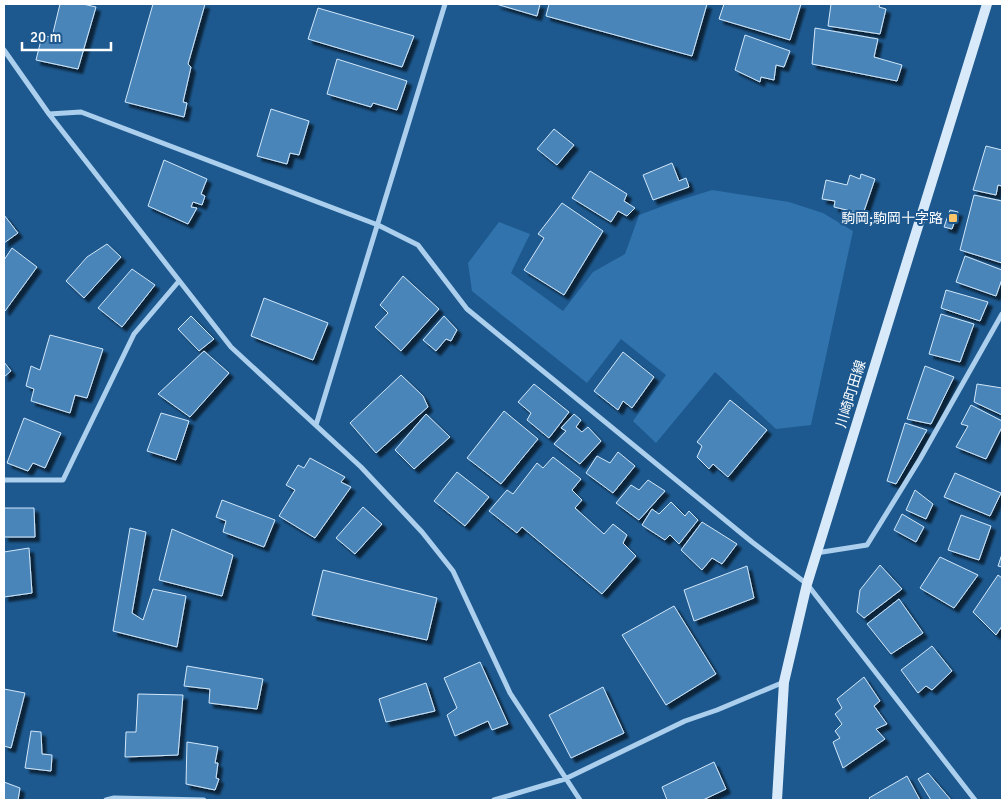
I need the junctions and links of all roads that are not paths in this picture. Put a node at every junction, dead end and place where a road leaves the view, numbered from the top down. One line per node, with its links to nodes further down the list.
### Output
1 (445, 4): 5 (street)
2 (988, 4): 10 (main road, 川崎町田線)
3 (4, 50): 4 (street)
4 (50, 114): 5 (street); 6 (street)
5 (378, 224): 8 (street); 11 (street)
6 (179, 281): 8 (street); 9 (street)
7 (1002, 314): 10 (street)
8 (316, 425): 13 (street)
9 (4, 480)
10 (815, 553): 11 (main road, 川崎町田線)
11 (806, 584): 12 (main road, 川崎町田線); 19 (street)
12 (784, 682): 13 (street); 18 (main road, 川崎町田線)
13 (565, 779): 16 (street); 17 (street)
14 (106, 800): 15 (street)
15 (204, 800)
16 (494, 800)
17 (580, 800)
18 (776, 800)
19 (975, 800)

